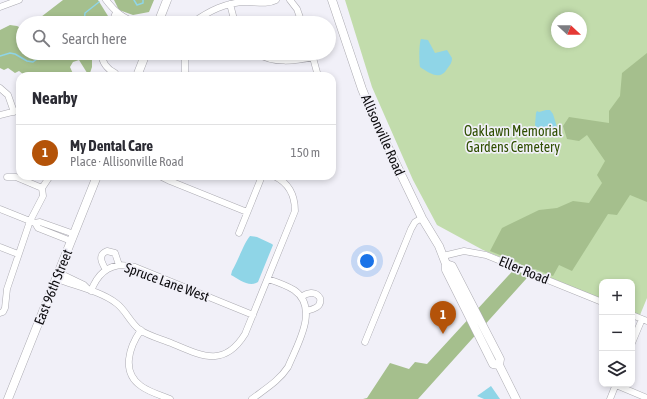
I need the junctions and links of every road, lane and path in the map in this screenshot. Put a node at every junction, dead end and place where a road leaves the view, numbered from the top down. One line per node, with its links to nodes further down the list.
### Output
1 (19, 0): 7 (street)
2 (106, 0): 10 (street)
3 (167, 0): 13 (main road)
4 (276, 0): 8 (street)
5 (290, 0): 16 (street)
6 (332, 0): 42 (main road, Allisonville Road)
7 (8, 2): 9 (street)
8 (230, 4): 14 (street); 15 (street)
9 (0, 6)
10 (116, 12): 11 (street); 12 (street)
11 (115, 16)
12 (121, 16)
13 (161, 16)
14 (203, 16)
15 (233, 16)
16 (300, 16)
17 (103, 60): 23 (street)
18 (143, 60): 24 (main road)
19 (186, 60): 25 (street)
20 (272, 60): 21 (street)
21 (296, 60)
22 (313, 60): 26 (street)
23 (114, 72)
24 (139, 72)
25 (185, 72)
26 (317, 72)
27 (0, 88): 28 (street)
28 (16, 109)
29 (16, 111): 30 (street)
30 (0, 115)
31 (7, 177): 32 (street)
32 (16, 177)
33 (23, 180): 39 (street)
34 (47, 180): 39 (street)
35 (95, 180): 45 (main road, East 96th Street)
36 (167, 180): 41 (street)
37 (260, 180): 41 (street)
38 (281, 180): 52 (street)
39 (42, 188): 43 (street)
40 (0, 209): 43 (street)
41 (247, 212): 44 (street)
42 (422, 218): 48 (main road, Allisonville Road); 62 (street)
43 (33, 222): 45 (street); 47 (street)
44 (239, 233)
45 (72, 238): 51 (main road, East 96th Street)
46 (0, 247): 47 (street)
47 (18, 254): 57 (street)
48 (445, 260): 55 (street, Eller Road); 69 (main road, Allisonville Road)
49 (119, 265): 50 (street, Spruce Lane West); 50 (street); 58 (street, Spruce Lane West)
50 (106, 270): 53 (street, Spruce Lane West)
51 (58, 276): 53 (street); 66 (main road, East 96th Street)
52 (268, 278): 54 (street); 58 (street)
53 (89, 290): 60 (street)
54 (301, 297): 56 (street); 56 (street)
55 (599, 301)
56 (306, 311): 68 (street)
57 (0, 313)
58 (253, 315): 60 (street)
59 (644, 320): 61 (street)
60 (141, 330): 67 (street)
61 (635, 337)
62 (365, 342)
63 (615, 387): 70 (street)
64 (621, 387): 65 (street)
65 (647, 398)
66 (8, 399)
67 (170, 399)
68 (252, 399)
69 (516, 399)
70 (610, 399)

